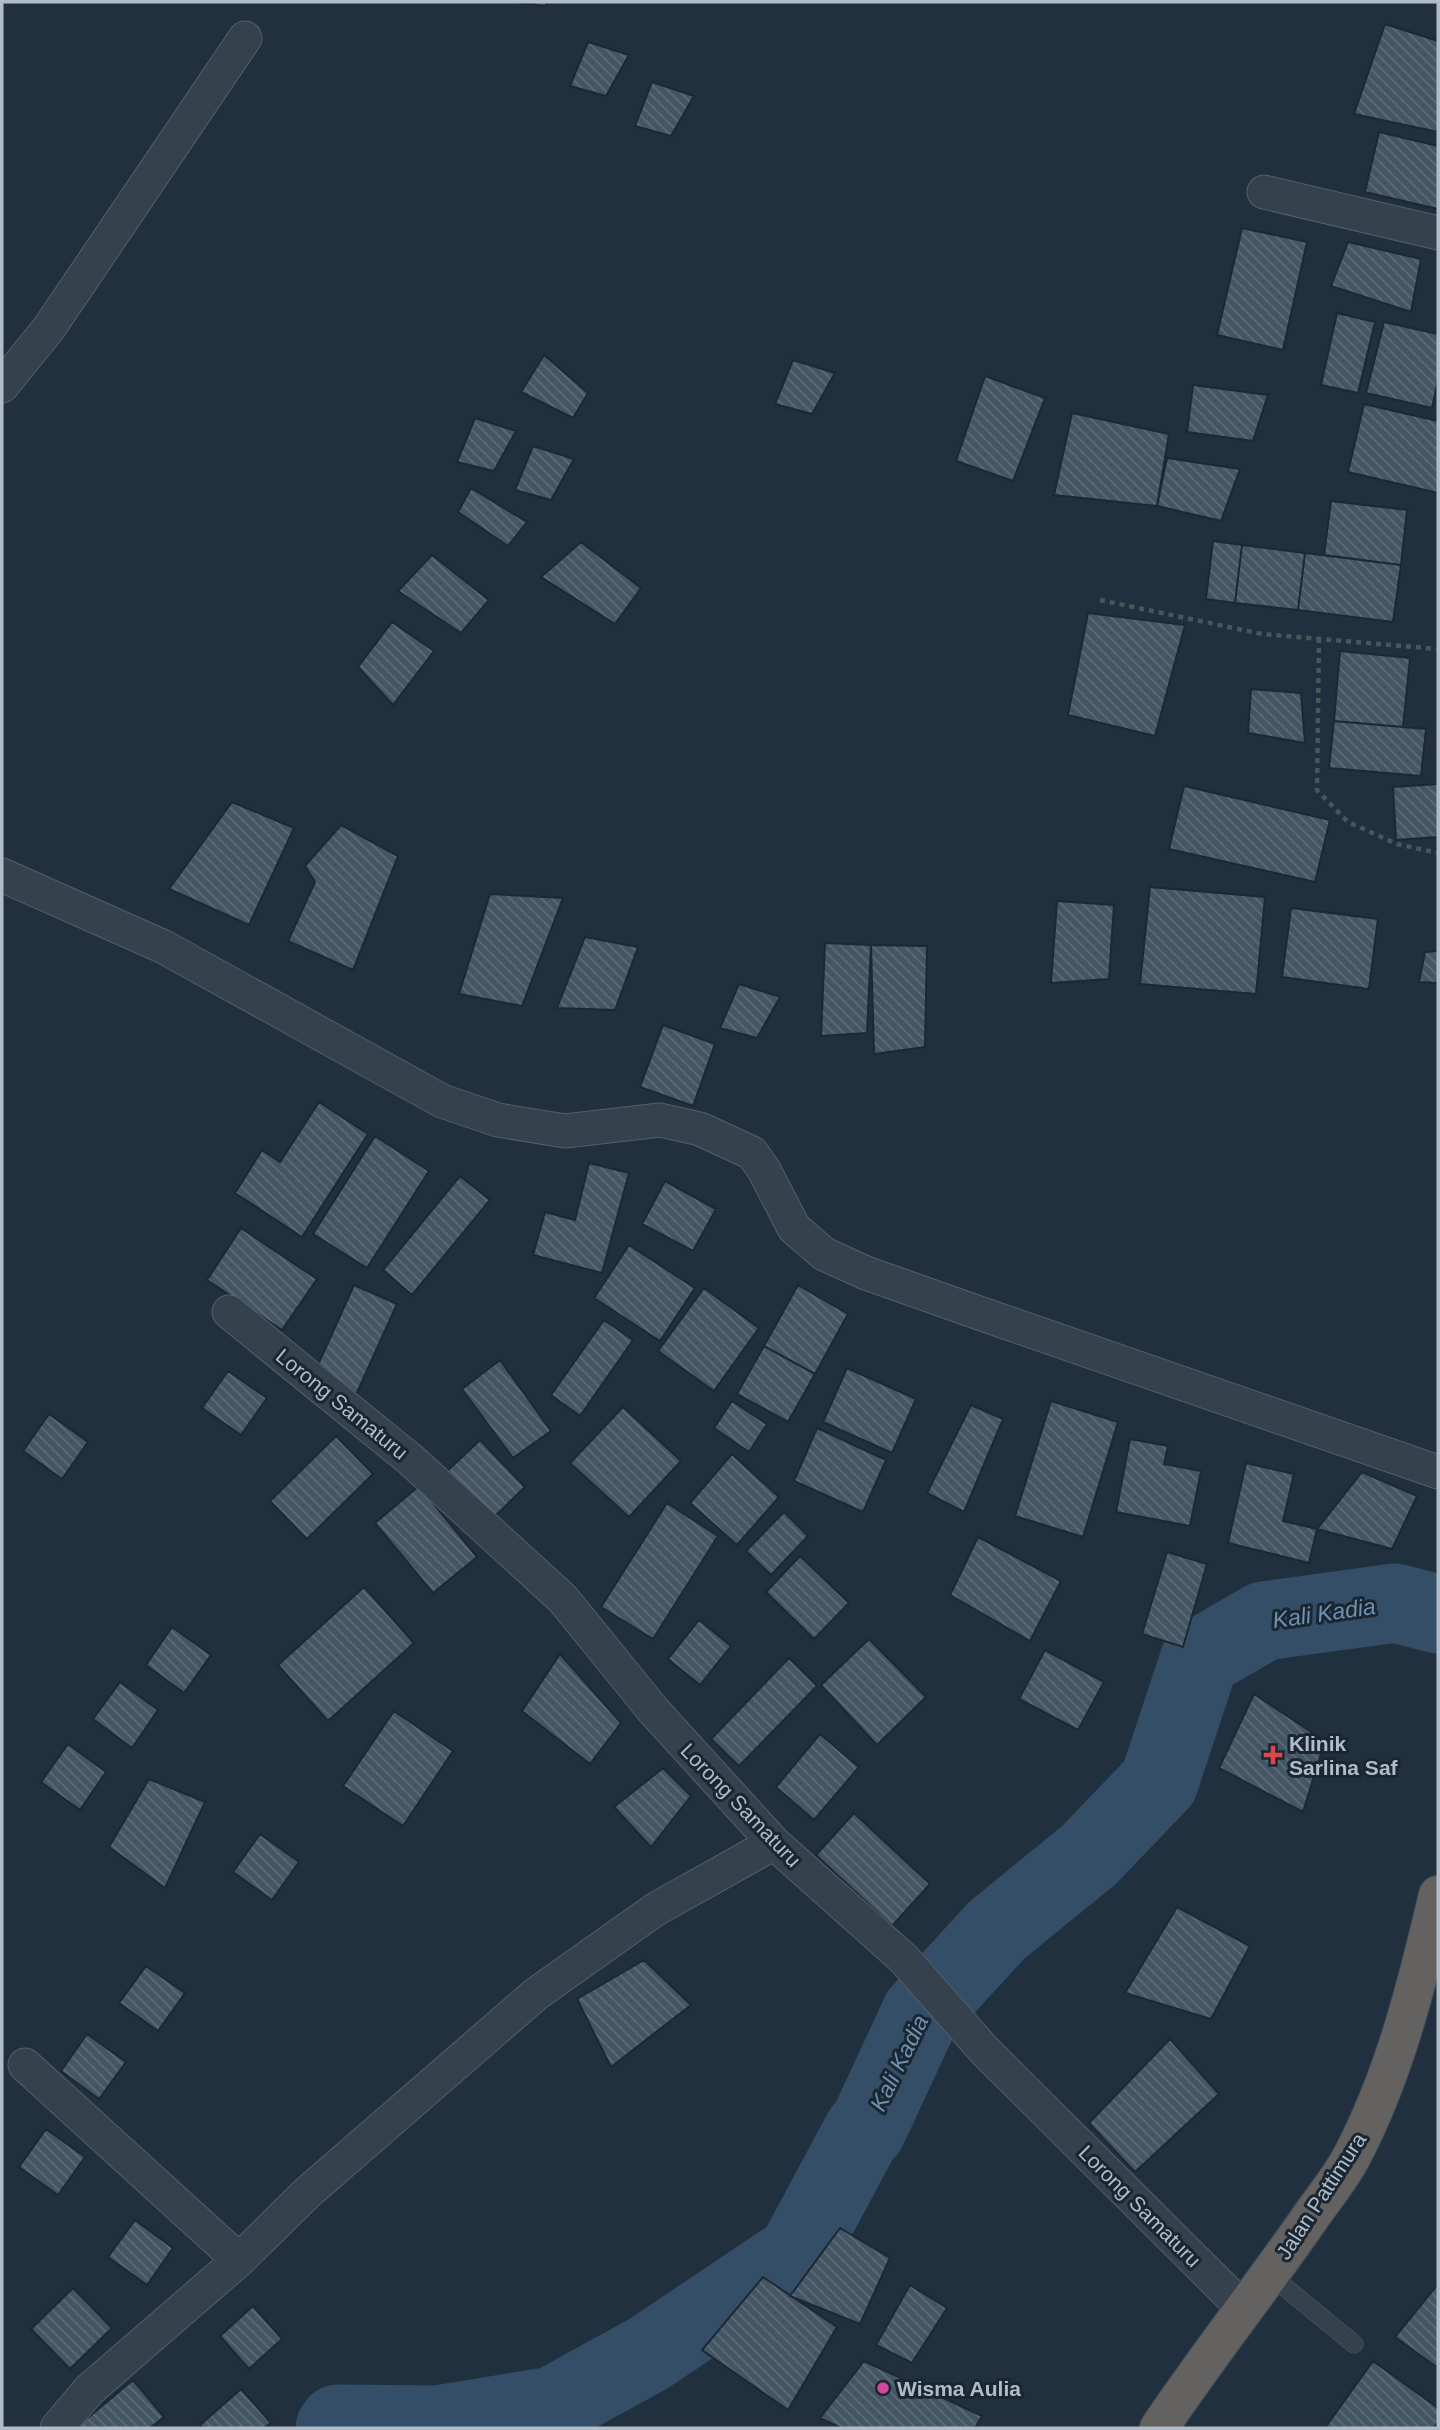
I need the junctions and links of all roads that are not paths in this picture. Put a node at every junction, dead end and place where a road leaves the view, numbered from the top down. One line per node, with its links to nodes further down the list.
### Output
1 (245, 38): 4 (street)
2 (1264, 192): 3 (street)
3 (1438, 233)
4 (2, 386)
5 (2, 875): 7 (street)
6 (229, 1312): 8 (street, Lorong Samaturu)
7 (1438, 1472)
8 (774, 1843): 11 (street); 13 (street, Lorong Samaturu)
9 (1438, 1895): 12 (highway, Jalan Pattimura)
10 (25, 2065): 11 (street)
11 (239, 2260): 15 (street)
12 (1270, 2275): 13 (highway, Jalan Pattimura); 14 (lane)
13 (1244, 2309): 16 (highway, Jalan Pattimura)
14 (1354, 2344)
15 (57, 2428)
16 (1159, 2428)

